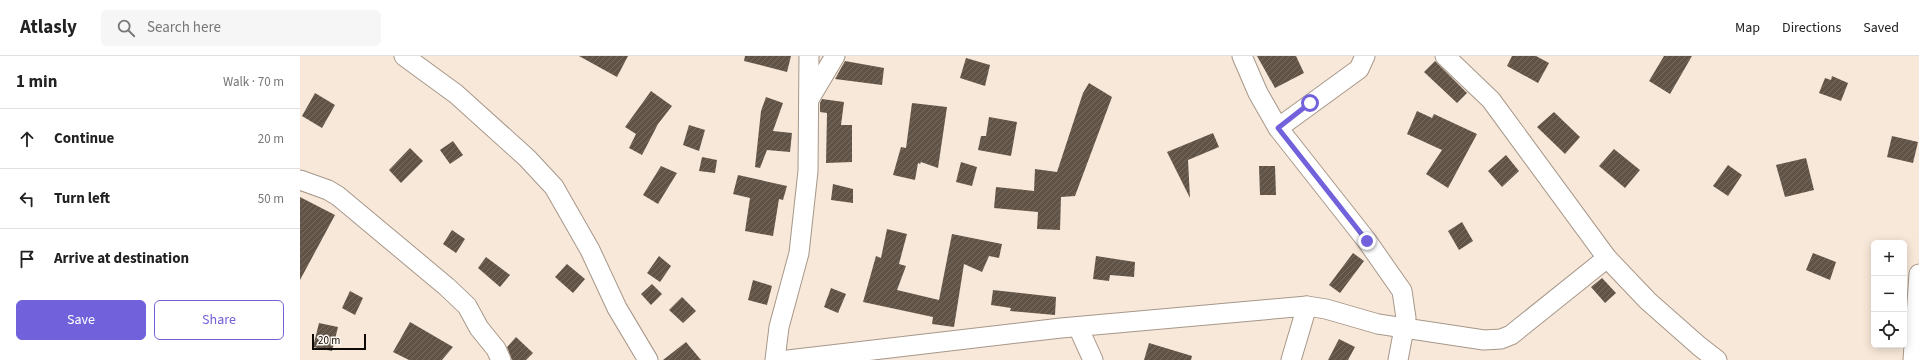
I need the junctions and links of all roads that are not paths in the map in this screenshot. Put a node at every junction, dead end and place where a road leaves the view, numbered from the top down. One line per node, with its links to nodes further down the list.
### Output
1 (404, 56): 16 (street)
2 (809, 56): 7 (street)
3 (835, 56): 7 (street)
4 (1242, 56): 8 (street)
5 (1366, 56): 8 (street)
6 (1445, 56): 10 (street)
7 (809, 99): 17 (street)
8 (1278, 128): 14 (street)
9 (300, 180): 15 (street)
10 (1607, 258): 14 (street); 22 (street)
11 (1919, 274): 23 (street)
12 (1307, 306): 13 (street); 14 (street); 20 (street)
13 (1078, 327): 18 (street); 19 (street)
14 (1405, 327): 21 (street)
15 (501, 360)
16 (648, 360)
17 (775, 360)
18 (788, 360)
19 (1093, 360)
20 (1291, 360)
21 (1398, 360)
22 (1717, 360)
23 (1914, 360)

